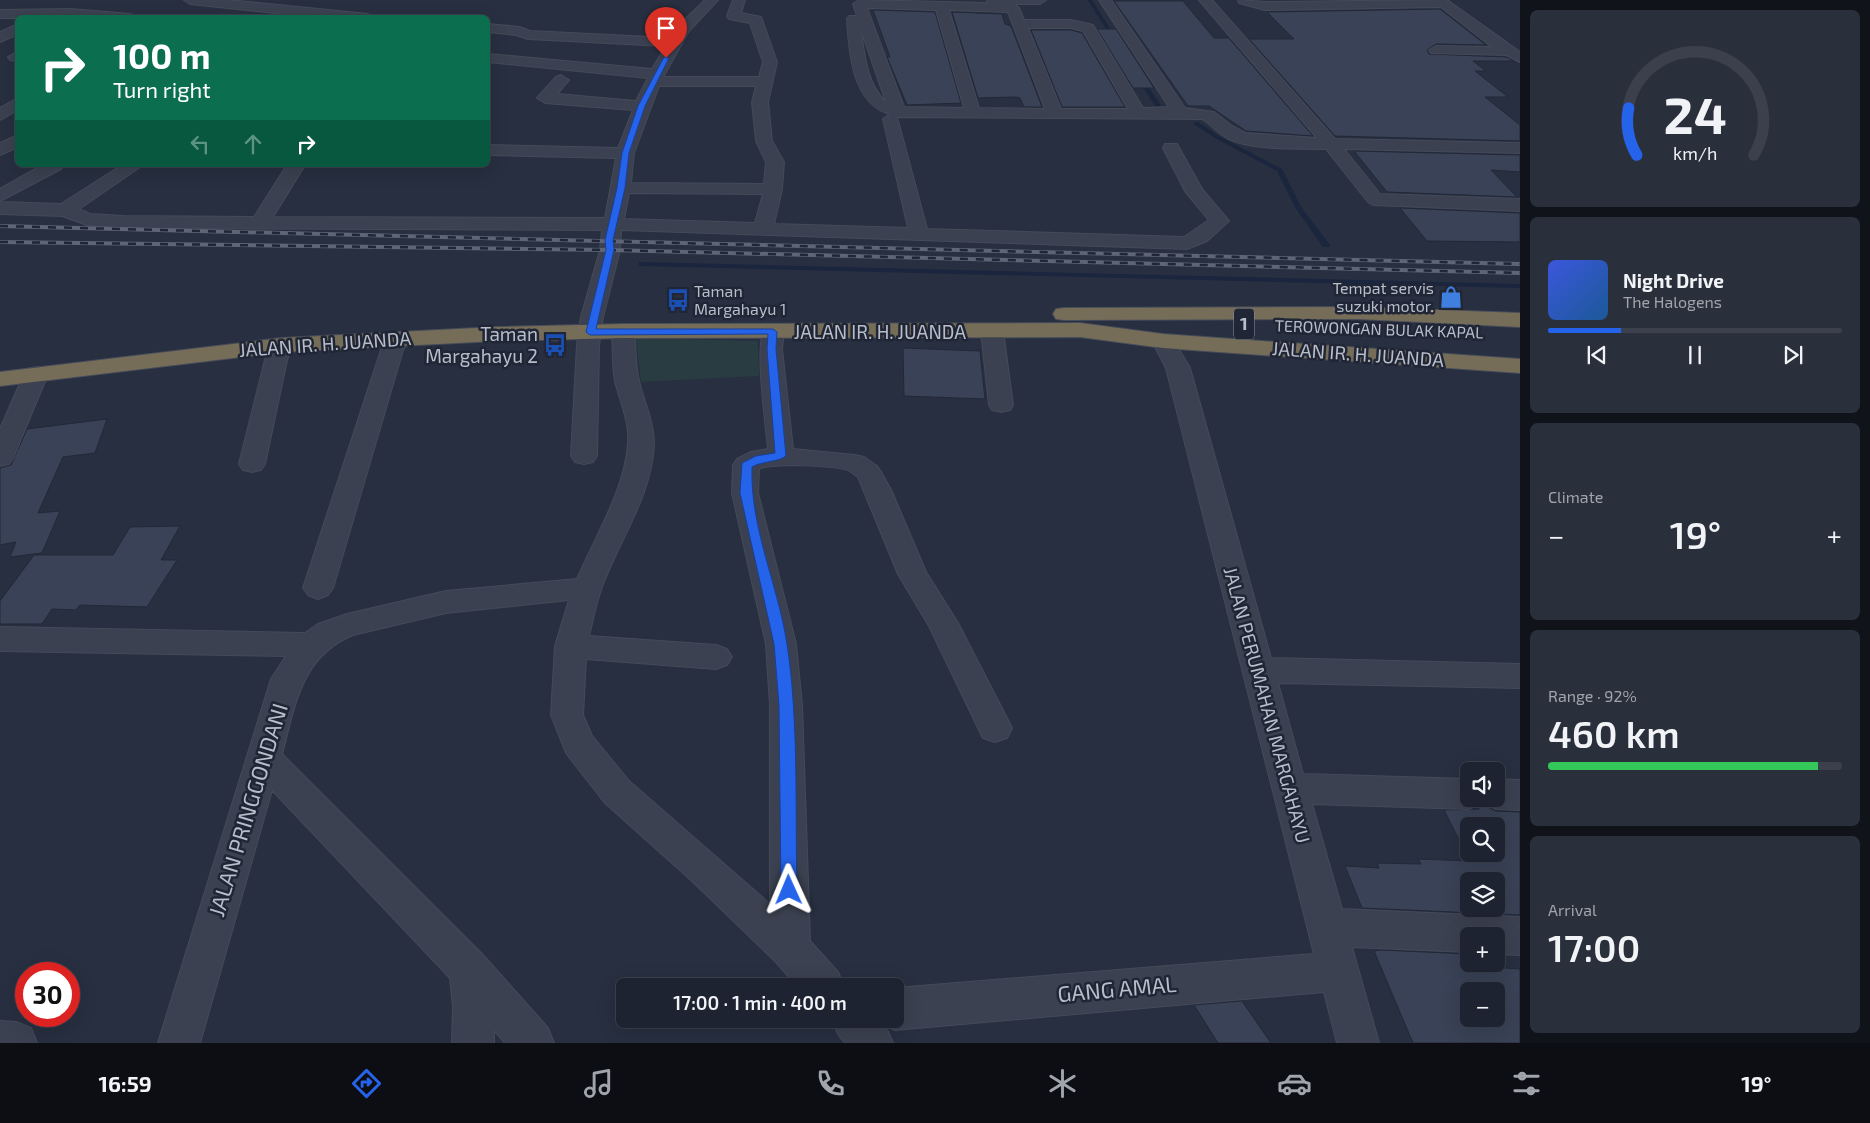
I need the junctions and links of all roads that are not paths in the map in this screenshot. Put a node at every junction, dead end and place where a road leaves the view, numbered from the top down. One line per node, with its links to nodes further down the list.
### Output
1 (308, 0): 11 (street)
2 (712, 0): 22 (street)
3 (739, 0): 29 (street)
4 (854, 0): 38 (street)
5 (1040, 0): 9 (street)
6 (1105, 0): 35 (street)
7 (1205, 0): 40 (street)
8 (1244, 0): 25 (street)
9 (948, 3): 16 (street); 32 (street); 38 (street)
10 (192, 6): 11 (street)
11 (292, 11): 14 (street); 15 (street)
12 (0, 14): 13 (street)
13 (20, 15)
14 (285, 15)
15 (335, 15)
16 (1018, 24): 33 (street); 34 (street)
17 (490, 28): 19 (street)
18 (15, 30): 20 (street)
19 (528, 35): 22 (street); 26 (street)
20 (0, 38)
21 (0, 42): 24 (street)
22 (675, 42): 27 (street)
23 (1436, 50): 25 (street)
24 (15, 51)
25 (1515, 54)
26 (494, 59): 27 (street)
27 (655, 77): 29 (street); 31 (street)
28 (562, 80): 31 (street)
29 (764, 82): 50 (street)
30 (15, 105): 36 (street)
31 (642, 106): 45 (street)
32 (973, 113): 33 (street); 38 (street)
33 (1055, 114): 34 (street)
34 (1139, 114): 35 (street)
35 (1181, 114): 40 (street)
36 (0, 116): 37 (street)
37 (15, 116)
38 (894, 116): 58 (street)
39 (15, 142): 43 (street)
40 (1330, 143): 42 (street); 52 (street)
41 (1171, 148): 58 (street)
42 (1520, 148)
43 (0, 150)
44 (490, 150): 45 (street)
45 (625, 153): 49 (street)
46 (51, 167): 51 (street)
47 (131, 167): 54 (street)
48 (295, 167): 55 (street)
49 (621, 188): 50 (street); 56 (street)
50 (773, 188): 57 (street)
51 (0, 196)
52 (1520, 205)
53 (0, 208): 54 (street)
54 (65, 210): 55 (street)
55 (260, 222): 56 (street)
56 (614, 224): 57 (street); 61 (street)
57 (763, 230): 58 (street)
58 (919, 235)
59 (968, 315): 60 (highway, JALAN IR. H. JUANDA / 1); 61 (highway, JALAN IR. H. JUANDA / 1); 66 (highway, TEROWONGAN BULAK KAPAL / 1)
60 (1520, 320)
61 (592, 325): 63 (highway, JALAN IR. H. JUANDA / 1); 67 (highway, JALAN IR. H. JUANDA / 1); 70 (highway, JALAN IR. H. JUANDA / 1); 75 (street)
62 (1080, 330): 65 (highway, JALAN IR. H. JUANDA / 1); 66 (highway, TEROWONGAN BULAK KAPAL / 1); 69 (highway, JALAN IR. H. JUANDA / 1)
63 (623, 331): 64 (highway, JALAN IR. H. JUANDA / 1); 80 (street)
64 (773, 332): 65 (highway, JALAN IR. H. JUANDA / 1); 76 (street)
65 (992, 332): 74 (street)
66 (1520, 336)
67 (399, 339): 68 (highway, JALAN IR. H. JUANDA / 1); 79 (street)
68 (282, 346): 72 (highway, JALAN IR. H. JUANDA / 1); 78 (street)
69 (1170, 354): 71 (highway, JALAN IR. H. JUANDA / 1); 85 (street, JALAN PERUMAHAN MARGAHAYU)
70 (0, 364)
71 (1520, 366)
72 (36, 374): 73 (highway, JALAN IR. H. JUANDA / 1); 77 (street)
73 (0, 379)
74 (1001, 405)
75 (584, 456)
76 (781, 456): 87 (street); 95 (street)
77 (0, 458)
78 (252, 464)
79 (318, 588)
80 (587, 588): 82 (street, JALAN PRINGGONDANI); 83 (street)
81 (0, 639): 82 (street)
82 (311, 645): 88 (street, JALAN PRINGGONDANI)
83 (571, 646): 84 (street); 95 (street)
84 (716, 658)
85 (1257, 670): 86 (street); 89 (street, JALAN PERUMAHAN MARGAHAYU)
86 (1520, 676)
87 (995, 728)
88 (264, 759): 96 (street); 103 (street, JALAN PRINGGONDANI)
89 (1289, 788): 90 (street); 93 (street, JALAN PERUMAHAN MARGAHAYU)
90 (1460, 794)
91 (1505, 794): 92 (street)
92 (1520, 795)
93 (1326, 927): 94 (street); 97 (street, JALAN PERUMAHAN MARGAHAYU)
94 (1520, 936)
95 (790, 949): 98 (street)
96 (469, 969): 104 (street); 105 (street)
97 (1338, 971): 99 (street, GANG AMAL); 107 (street, JALAN PERUMAHAN MARGAHAYU)
98 (817, 978)
99 (904, 1008)
100 (860, 1028): 106 (street)
101 (0, 1042): 102 (street)
102 (16, 1043)
103 (179, 1043)
104 (473, 1043)
105 (533, 1043)
106 (872, 1043)
107 (1358, 1043)

